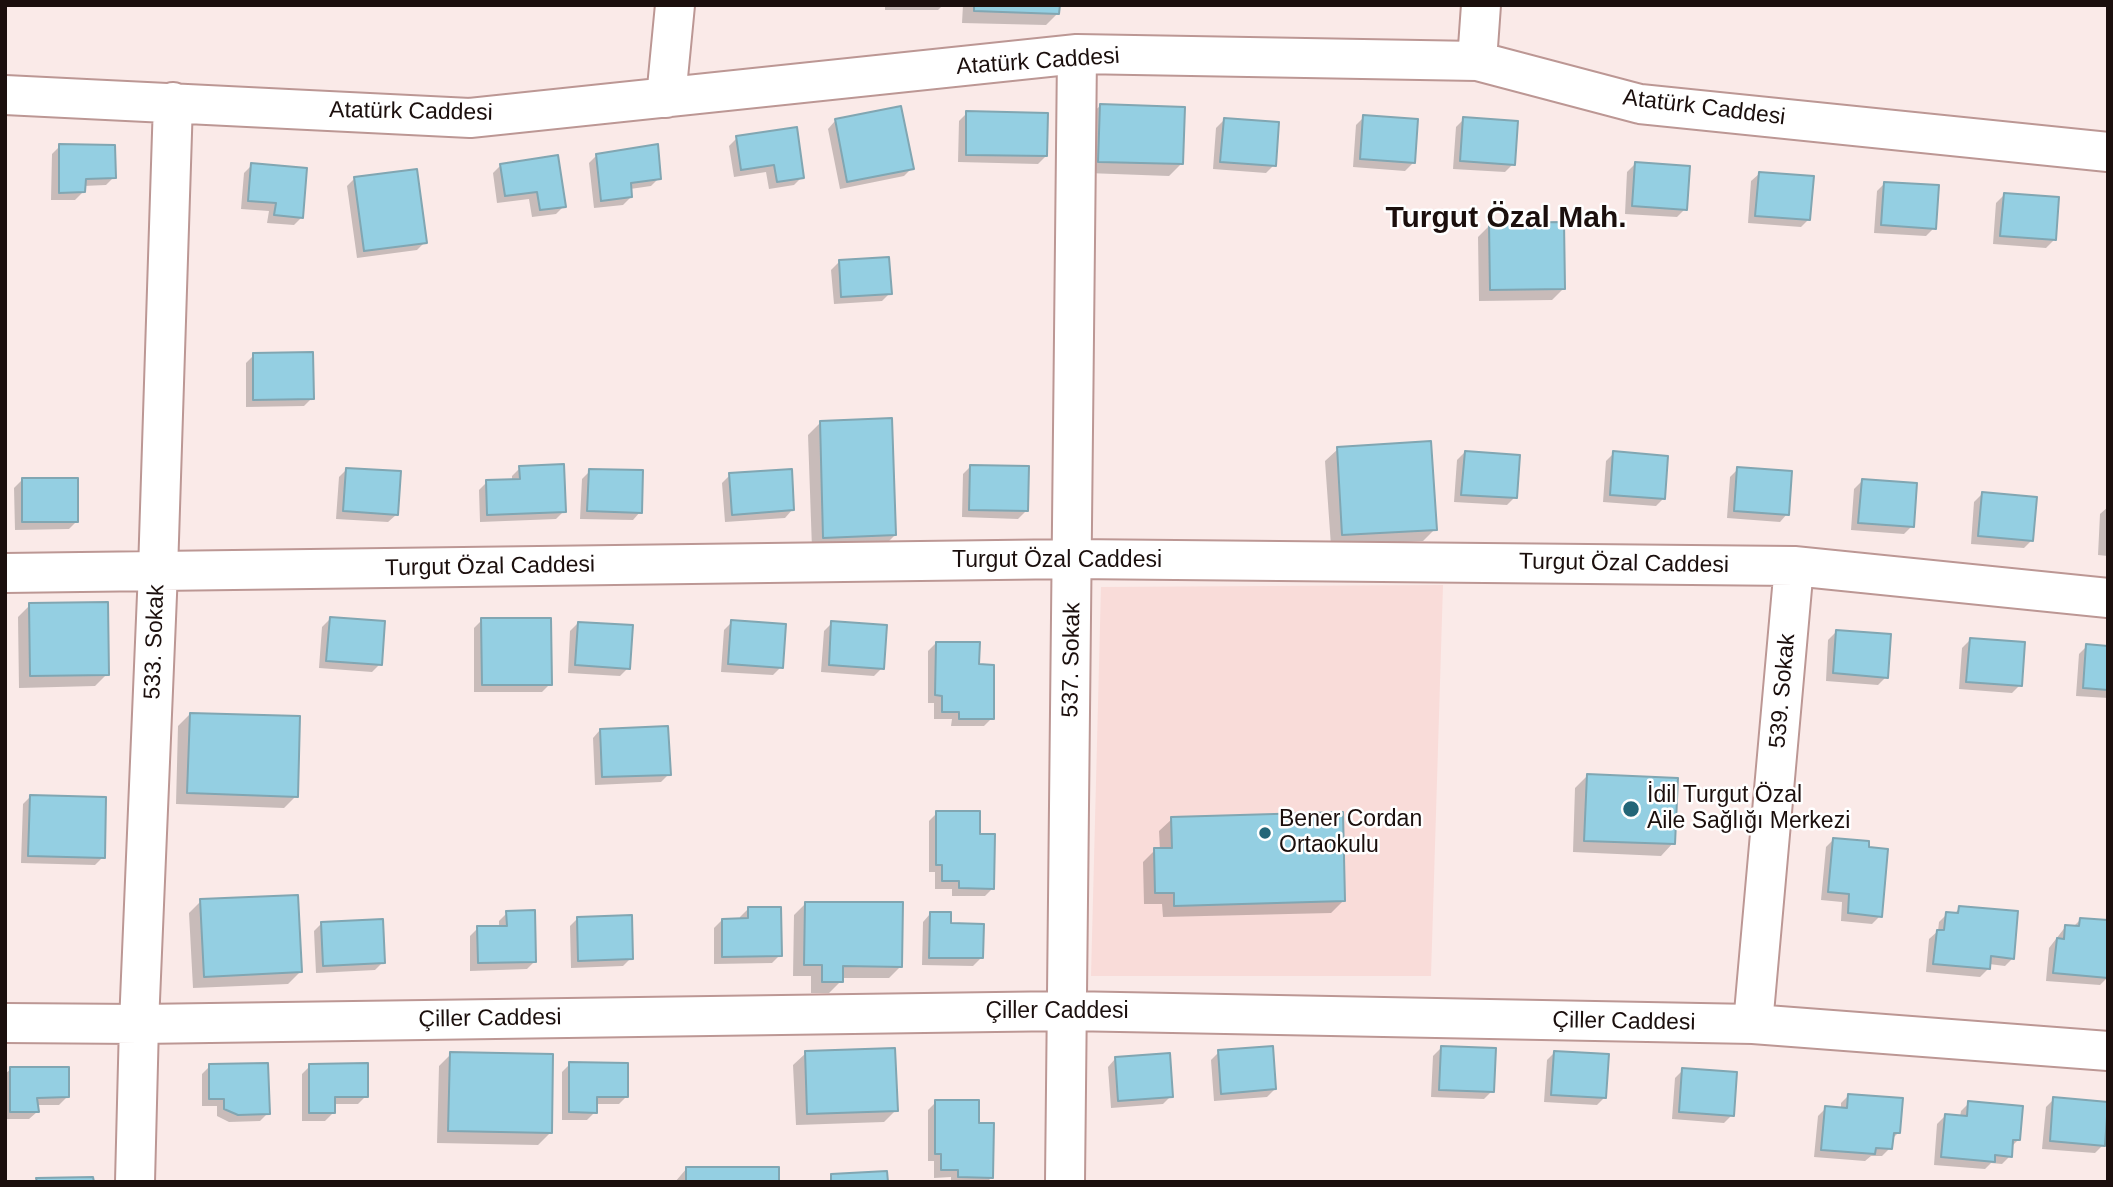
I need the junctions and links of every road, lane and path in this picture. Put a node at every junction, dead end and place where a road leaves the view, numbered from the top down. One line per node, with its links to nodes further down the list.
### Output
1 (675, 5): 6 (street)
2 (1481, 5): 4 (street)
3 (1077, 54): 4 (street, Atatürk Caddesi); 6 (street, Atatürk Caddesi); 9 (street, 537. Sokak)
4 (1477, 61): 8 (street, Atatürk Caddesi)
5 (5, 95): 7 (street, Atatürk Caddesi)
6 (666, 98): 7 (street, Atatürk Caddesi)
7 (173, 102): 11 (street, 533. Sokak)
8 (2108, 152)
9 (1073, 559): 10 (street, Turgut Özal Caddesi); 11 (street, Turgut Özal Caddesi); 14 (street, 537. Sokak)
10 (1794, 566): 13 (street, Turgut Özal Caddesi); 17 (street, 539. Sokak)
11 (158, 572): 12 (street, Turgut Özal Caddesi); 16 (street, 533. Sokak)
12 (5, 573)
13 (2108, 598)
14 (1067, 1011): 16 (street, Çiller Caddesi); 17 (street, Çiller Caddesi); 20 (street, 537. Sokak)
15 (5, 1023): 16 (street, Çiller Caddesi)
16 (139, 1024): 19 (street, 533. Sokak)
17 (1753, 1024): 18 (street, Çiller Caddesi)
18 (2108, 1051)
19 (135, 1182)
20 (1065, 1182)

